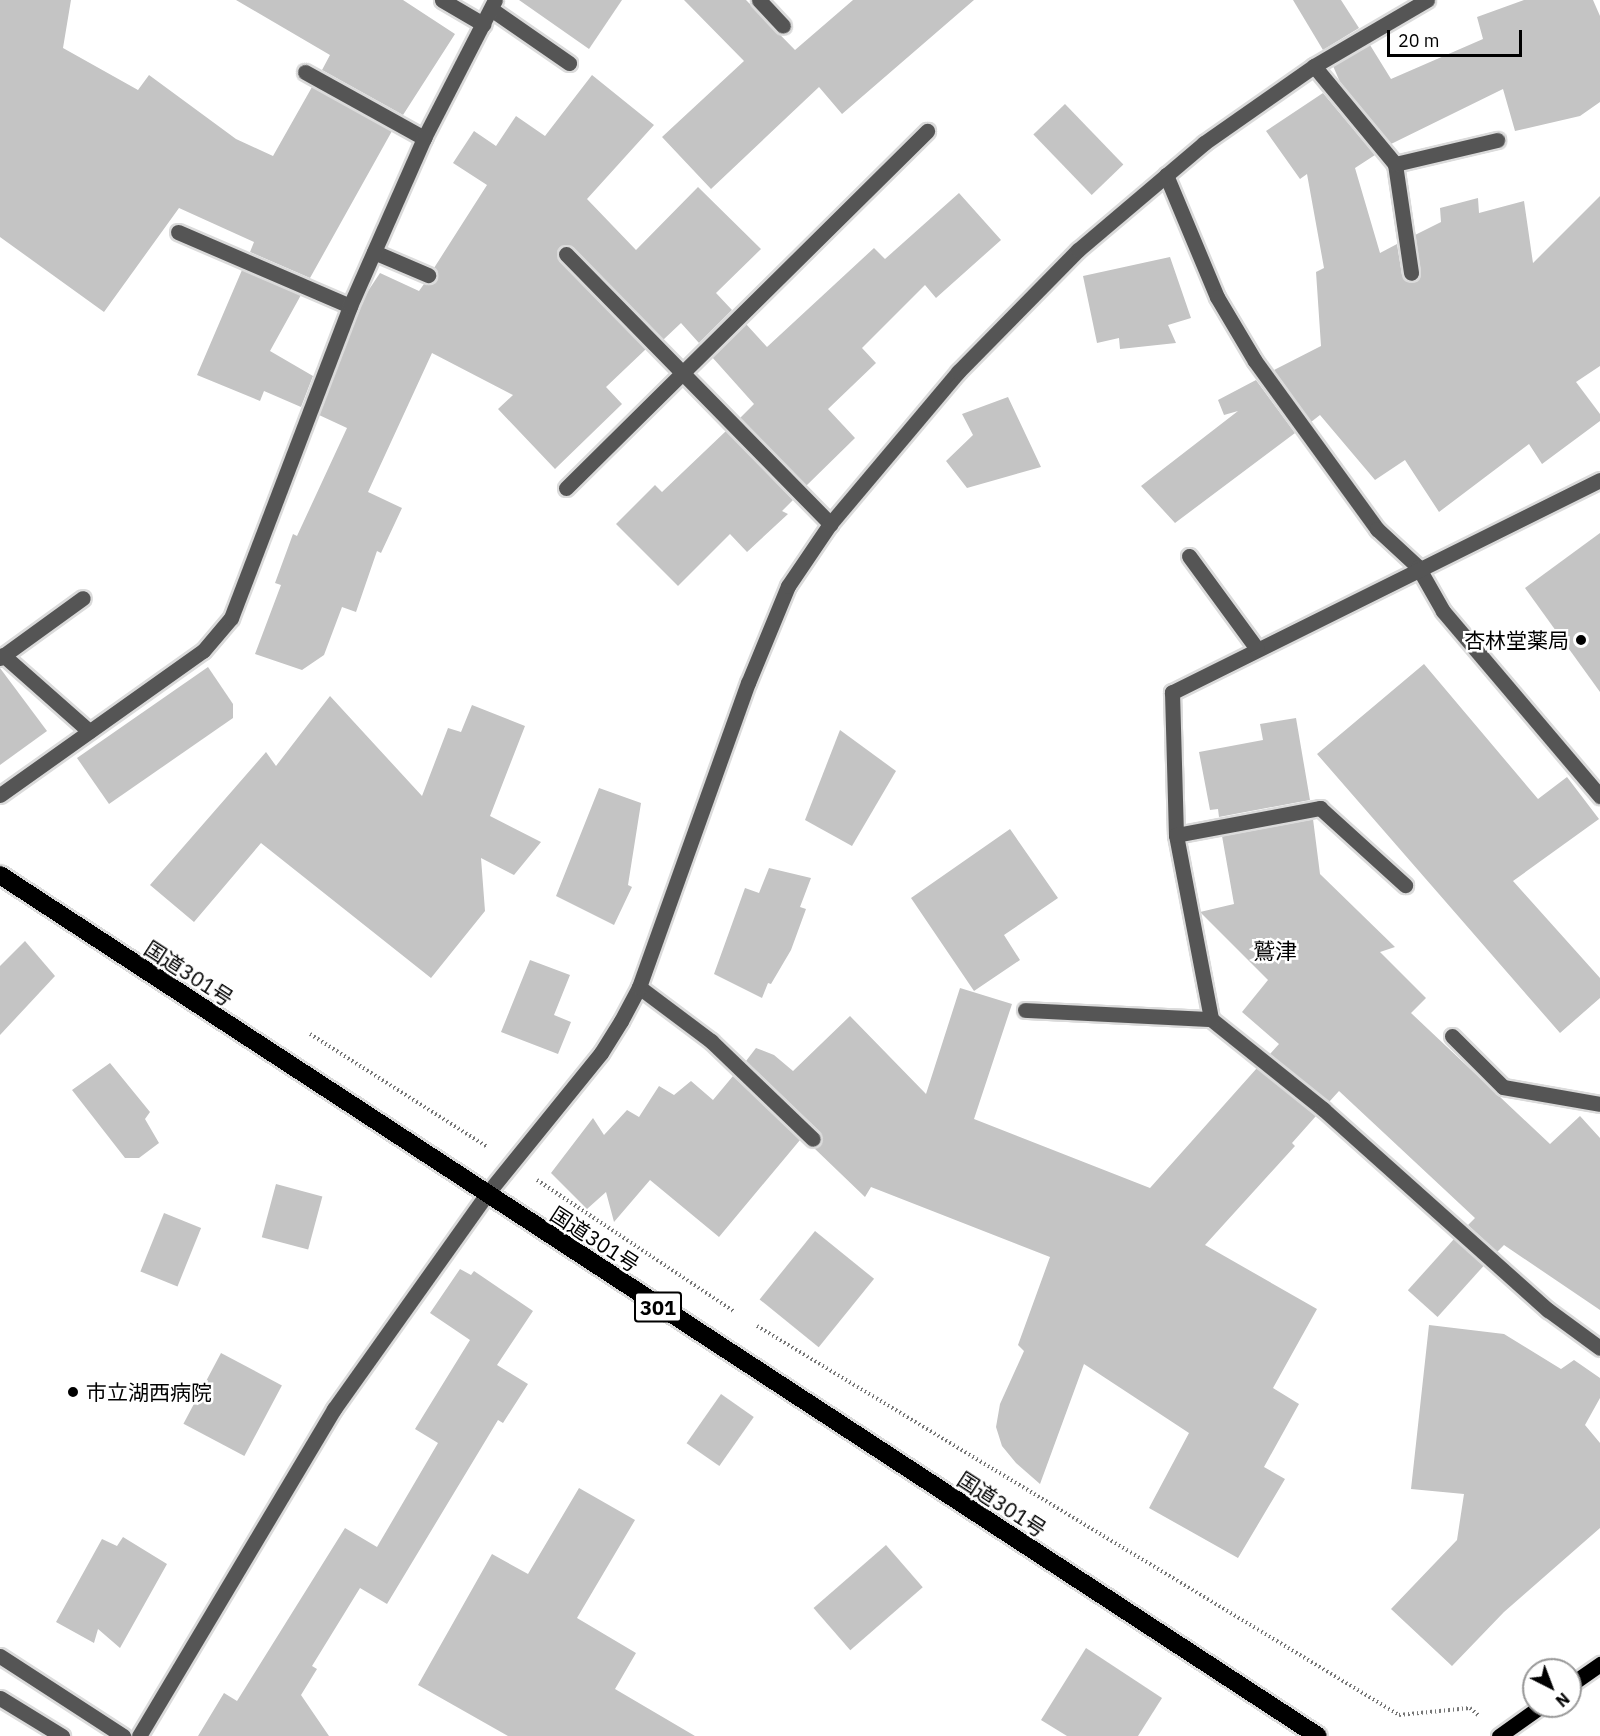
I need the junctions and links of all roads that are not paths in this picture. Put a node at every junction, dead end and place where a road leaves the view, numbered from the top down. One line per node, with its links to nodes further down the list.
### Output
1 (442, 0): 5 (street)
2 (759, 0): 6 (street)
3 (1427, 0): 8 (street)
4 (493, 5): 5 (street); 7 (street)
5 (483, 24): 11 (street)
6 (783, 26)
7 (569, 63)
8 (1314, 66): 13 (street); 14 (street)
9 (305, 72): 11 (street)
10 (927, 131): 21 (street)
11 (424, 138): 16 (street)
12 (1497, 140): 13 (street)
13 (1395, 164): 18 (street)
14 (1166, 175): 24 (street); 26 (street)
15 (178, 232): 20 (street)
16 (374, 252): 19 (street); 20 (street)
17 (566, 254): 21 (street)
18 (1411, 273)
19 (429, 275)
20 (350, 306): 30 (street)
21 (684, 375): 23 (street); 24 (street)
22 (1600, 480): 26 (street)
23 (566, 488)
24 (830, 524): 36 (street)
25 (1189, 556): 28 (street)
26 (1418, 567): 28 (street); 32 (street)
27 (83, 598): 29 (street)
28 (1257, 649): 33 (street)
29 (2, 656): 30 (street)
30 (89, 731): 31 (street)
31 (0, 795)
32 (1600, 796)
33 (1176, 835): 35 (street); 38 (street)
34 (0, 875): 42 (highway, 国道301号 / 301)
35 (1405, 885)
36 (639, 987): 41 (street); 42 (street)
37 (1025, 1010): 38 (street)
38 (1211, 1019): 43 (street)
39 (1452, 1036): 40 (street)
40 (1600, 1104)
41 (813, 1139)
42 (486, 1195): 52 (street); 53 (highway, 国道301号 / 301)
43 (1600, 1348)
44 (0, 1656): 51 (street)
45 (1600, 1664): 46 (main road)
46 (1582, 1677)
47 (0, 1698): 50 (street)
48 (1524, 1718): 49 (main road)
49 (1500, 1735)
50 (62, 1736)
51 (123, 1736)
52 (139, 1736)
53 (1318, 1736)

